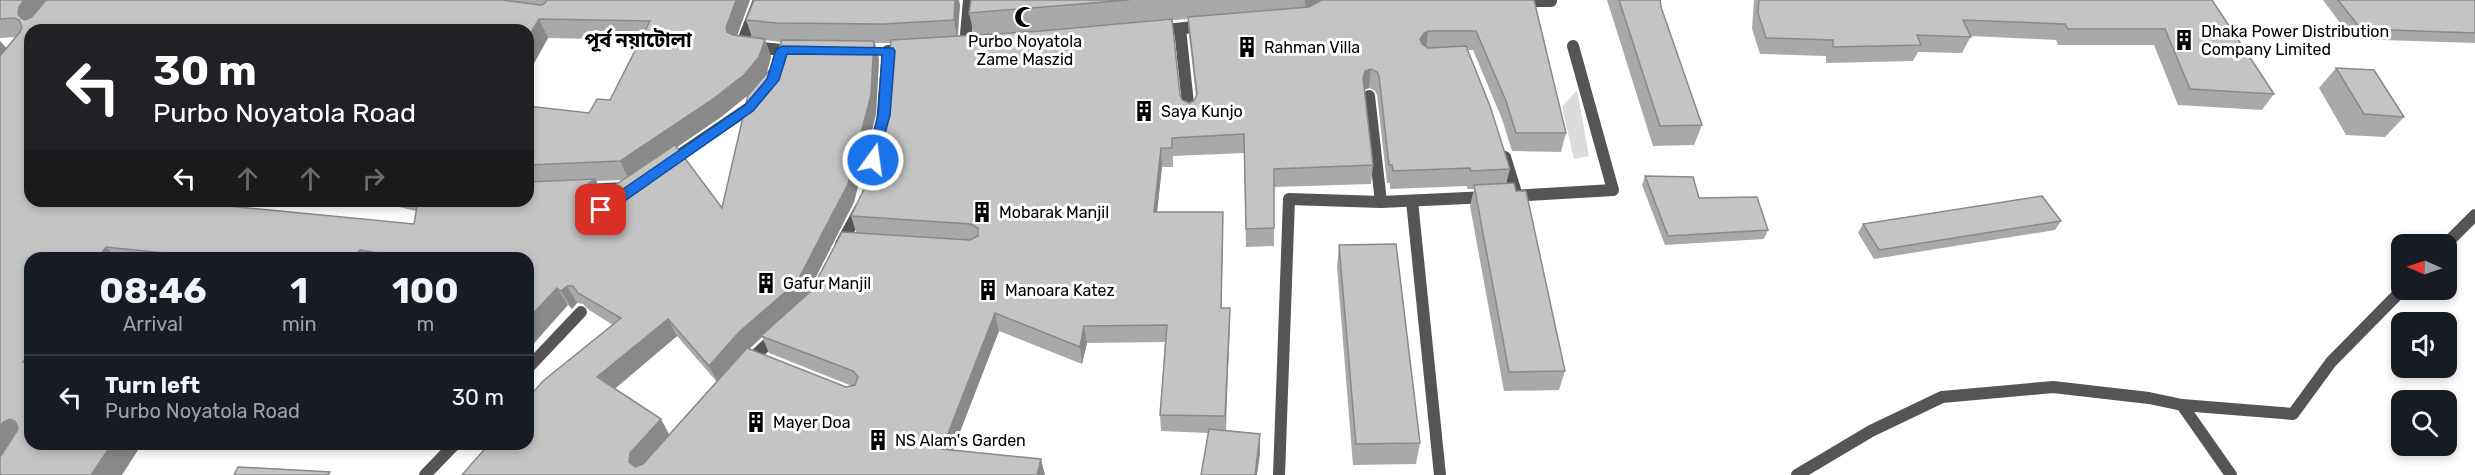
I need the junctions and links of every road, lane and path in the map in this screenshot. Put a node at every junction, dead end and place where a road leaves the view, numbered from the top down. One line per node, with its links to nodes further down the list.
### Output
1 (759, 0): 11 (street)
2 (969, 0): 8 (street)
3 (1506, 1): 4 (street)
4 (1551, 1)
5 (1214, 25): 6 (street)
6 (1180, 28): 7 (street); 14 (street)
7 (1145, 32)
8 (965, 46)
9 (1573, 46): 20 (street)
10 (921, 49): 15 (street)
11 (776, 70)
12 (767, 87): 17 (street)
13 (1369, 96): 23 (street)
14 (1189, 113)
15 (878, 138)
16 (1501, 143): 20 (street)
17 (661, 168)
18 (574, 190): 21 (street)
19 (865, 194): 26 (street)
20 (1517, 196): 22 (street)
21 (617, 199)
22 (1412, 201): 23 (street); 36 (street)
23 (1382, 202): 35 (street)
24 (2475, 215): 25 (street)
25 (2456, 234)
26 (845, 245)
27 (2392, 300): 32 (street)
28 (581, 312): 30 (street)
29 (786, 327): 31 (street)
30 (534, 362)
31 (738, 373)
32 (2182, 405): 37 (street); 38 (street)
33 (449, 450): 34 (street)
34 (425, 475)
35 (1279, 475)
36 (1440, 475)
37 (1797, 475)
38 (2231, 475)

